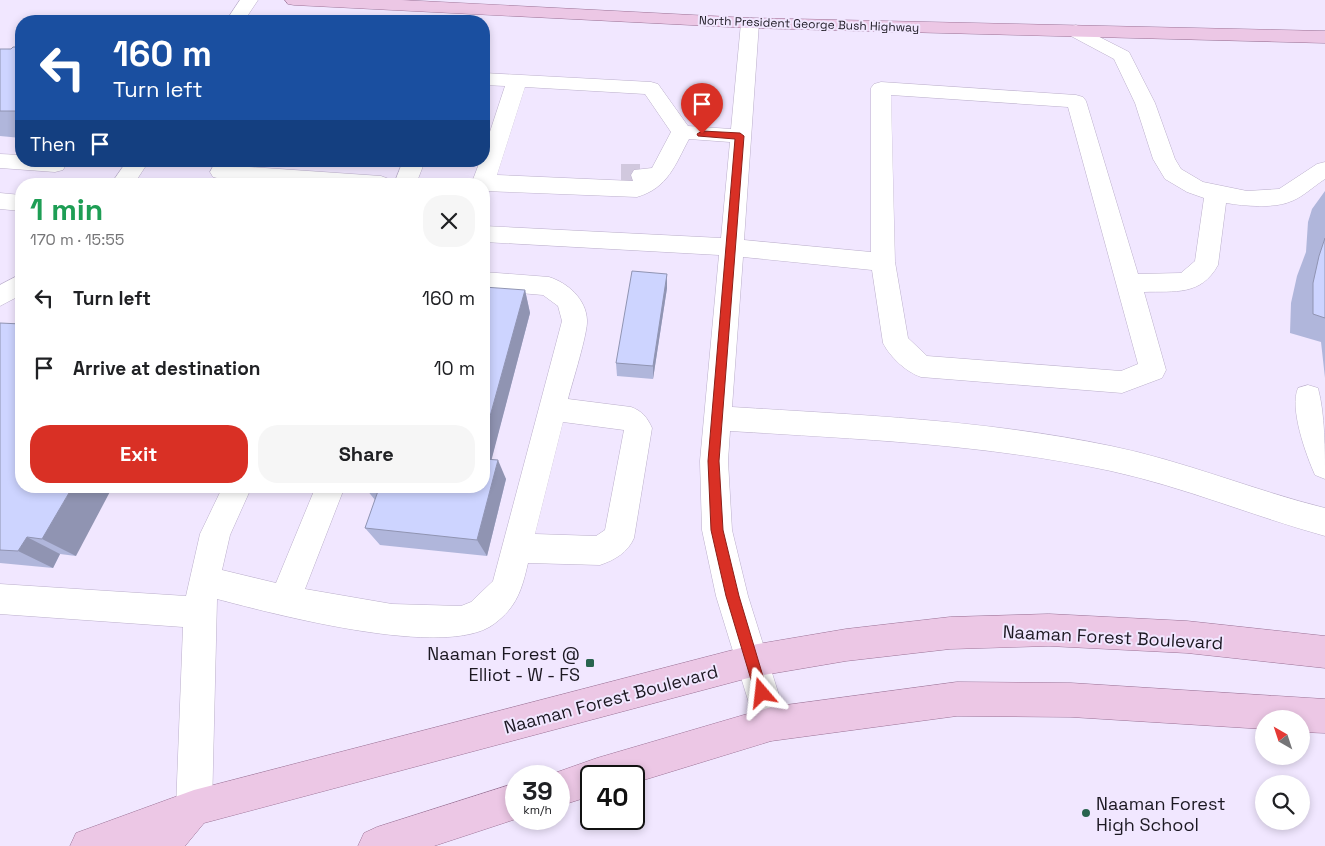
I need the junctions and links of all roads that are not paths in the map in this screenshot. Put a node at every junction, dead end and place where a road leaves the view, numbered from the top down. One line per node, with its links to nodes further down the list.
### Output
1 (249, 0): 3 (street)
2 (294, 0): 4 (main road, North President George Bush Highway)
3 (239, 15)
4 (750, 23): 5 (main road, North President George Bush Highway); 10 (street)
5 (1076, 31): 6 (main road, North President George Bush Highway); 22 (street)
6 (1325, 36)
7 (490, 79): 8 (street)
8 (517, 80): 9 (street); 13 (street)
9 (682, 132): 10 (street); 17 (street)
10 (740, 136): 24 (street)
11 (0, 162): 12 (street)
12 (15, 163)
13 (490, 163)
14 (134, 167): 18 (street)
15 (224, 167): 19 (street)
16 (1325, 170): 22 (street)
17 (640, 175): 20 (street); 21 (street)
18 (126, 178)
19 (301, 178)
20 (485, 178)
21 (490, 178)
22 (1216, 194): 27 (street)
23 (490, 234): 24 (street)
24 (730, 247): 25 (street); 32 (street)
25 (883, 262): 27 (street); 27 (street)
26 (490, 281): 31 (street)
27 (1129, 283)
28 (15, 288): 29 (street)
29 (0, 297)
30 (1308, 396): 33 (street)
31 (554, 409): 37 (street); 37 (street)
32 (717, 418): 36 (street); 43 (street)
33 (1325, 466)
34 (235, 493): 38 (street)
35 (328, 493): 40 (street)
36 (1325, 522)
37 (518, 548): 40 (street)
38 (204, 580): 40 (street); 41 (street)
39 (0, 599): 41 (street)
40 (285, 601)
41 (200, 612): 48 (street)
42 (1325, 652): 43 (main road, Naaman Forest Boulevard)
43 (752, 661): 45 (street); 48 (main road, Naaman Forest Boulevard)
44 (1325, 716): 45 (main road)
45 (771, 724): 46 (main road)
46 (634, 765)
47 (505, 805): 51 (main road)
48 (194, 808): 49 (main road, Naaman Forest Boulevard); 50 (main road)
49 (89, 846)
50 (160, 846)
51 (377, 846)

